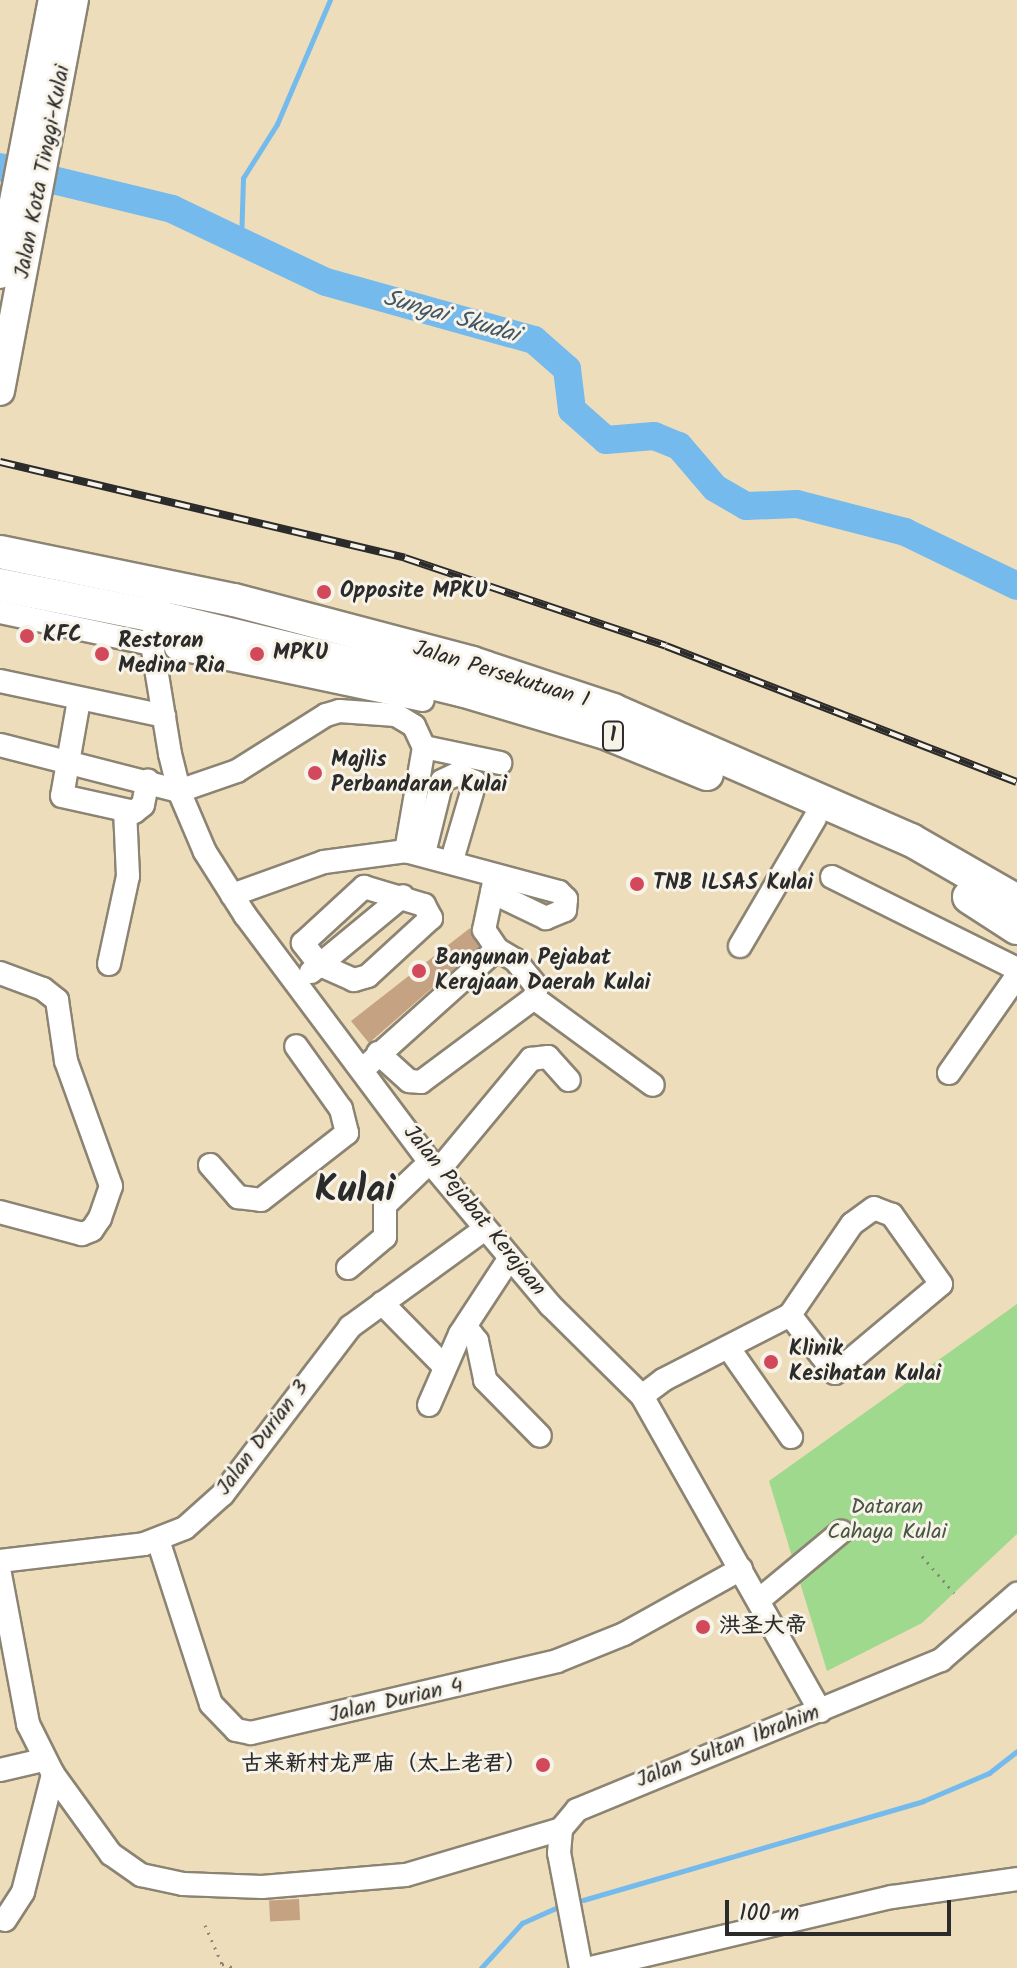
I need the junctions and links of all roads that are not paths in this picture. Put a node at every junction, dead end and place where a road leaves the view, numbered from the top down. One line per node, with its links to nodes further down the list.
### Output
1 (53, 0): 3 (main road, Jalan Kota Tinggi-Kulai)
2 (74, 0): 3 (main road, Jalan Kota Tinggi-Kulai)
3 (46, 110): 4 (main road, Jalan Kota Tinggi-Kulai)
4 (21, 226): 5 (main road, Jalan Kota Tinggi-Kulai); 6 (main road, Jalan Kota Tinggi-Kulai)
5 (0, 274)
6 (0, 391)
7 (0, 531): 8 (main road)
8 (11, 555): 10 (highway, Jalan Persekutuan 1 / 1)
9 (0, 585): 12 (highway, Jalan Persekutuan 1 / 1)
10 (177, 588): 12 (street, Jalan Pejabat Kerajaan); 32 (highway, Jalan Persekutuan 1 / 1)
11 (0, 612): 12 (street)
12 (165, 632): 14 (street); 17 (street, Jalan Pejabat Kerajaan); 26 (highway, Jalan Persekutuan 1 / 1)
13 (0, 681): 15 (street)
14 (344, 683): 16 (street); 18 (street)
15 (79, 700): 17 (street); 21 (street)
16 (423, 700)
17 (164, 705): 24 (street, Jalan Pejabat Kerajaan)
18 (339, 711): 20 (street); 24 (street)
19 (0, 745): 21 (street)
20 (424, 747): 22 (street); 27 (street)
21 (68, 759): 23 (street); 25 (street)
22 (500, 763)
23 (148, 780): 24 (street); 25 (street)
24 (179, 791): 30 (street, Jalan Pejabat Kerajaan)
25 (125, 811): 36 (street)
26 (815, 818): 33 (highway, Jalan Persekutuan 1 / 1); 34 (street)
27 (415, 852): 28 (street); 28 (street); 30 (street)
28 (452, 860): 35 (street)
29 (832, 877): 38 (street)
30 (232, 895): 41 (street, Jalan Pejabat Kerajaan)
31 (403, 896): 37 (street); 37 (street); 37 (street)
32 (1017, 901)
33 (1017, 928)
34 (740, 946)
35 (497, 949): 42 (street); 44 (street)
36 (109, 964)
37 (320, 965): 41 (street)
38 (1017, 969)
39 (0, 973): 51 (street)
40 (1017, 976): 46 (street)
41 (297, 984): 45 (street, Jalan Pejabat Kerajaan)
42 (534, 998): 44 (street); 48 (street)
43 (296, 1046): 49 (street)
44 (378, 1053): 45 (street)
45 (362, 1070): 50 (street, Jalan Pejabat Kerajaan)
46 (949, 1073)
47 (569, 1080): 50 (street)
48 (653, 1085)
49 (210, 1165)
50 (434, 1167): 52 (street, Jalan Pejabat Kerajaan); 54 (street)
51 (0, 1212)
52 (485, 1229): 53 (street, Jalan Pejabat Kerajaan); 55 (street, Jalan Durian 3)
53 (509, 1259): 57 (street); 60 (street, Jalan Pejabat Kerajaan)
54 (348, 1268)
55 (382, 1303): 59 (street); 65 (street, Jalan Durian 3)
56 (790, 1315): 56 (street); 58 (street)
57 (466, 1327): 59 (street); 62 (street)
58 (728, 1347): 60 (street); 63 (street)
59 (444, 1366): 61 (street)
60 (642, 1396): 67 (street, Jalan Pejabat Kerajaan)
61 (429, 1405)
62 (540, 1436)
63 (791, 1437)
64 (841, 1532): 70 (street)
65 (158, 1540): 66 (street, Jalan Durian 3); 67 (street, Jalan Durian 4)
66 (0, 1561)
67 (741, 1569): 70 (street, Jalan Pejabat Kerajaan)
68 (0, 1574): 72 (street)
69 (1017, 1594): 71 (street, Jalan Sultan Ibrahim)
70 (759, 1600): 71 (street, Jalan Pejabat Kerajaan)
71 (820, 1711): 74 (street, Jalan Sultan Ibrahim)
72 (48, 1767): 73 (street); 74 (street); 76 (street)
73 (0, 1770)
74 (561, 1829): 77 (street)
75 (1017, 1879): 77 (street)
76 (5, 1920)
77 (580, 1967)

